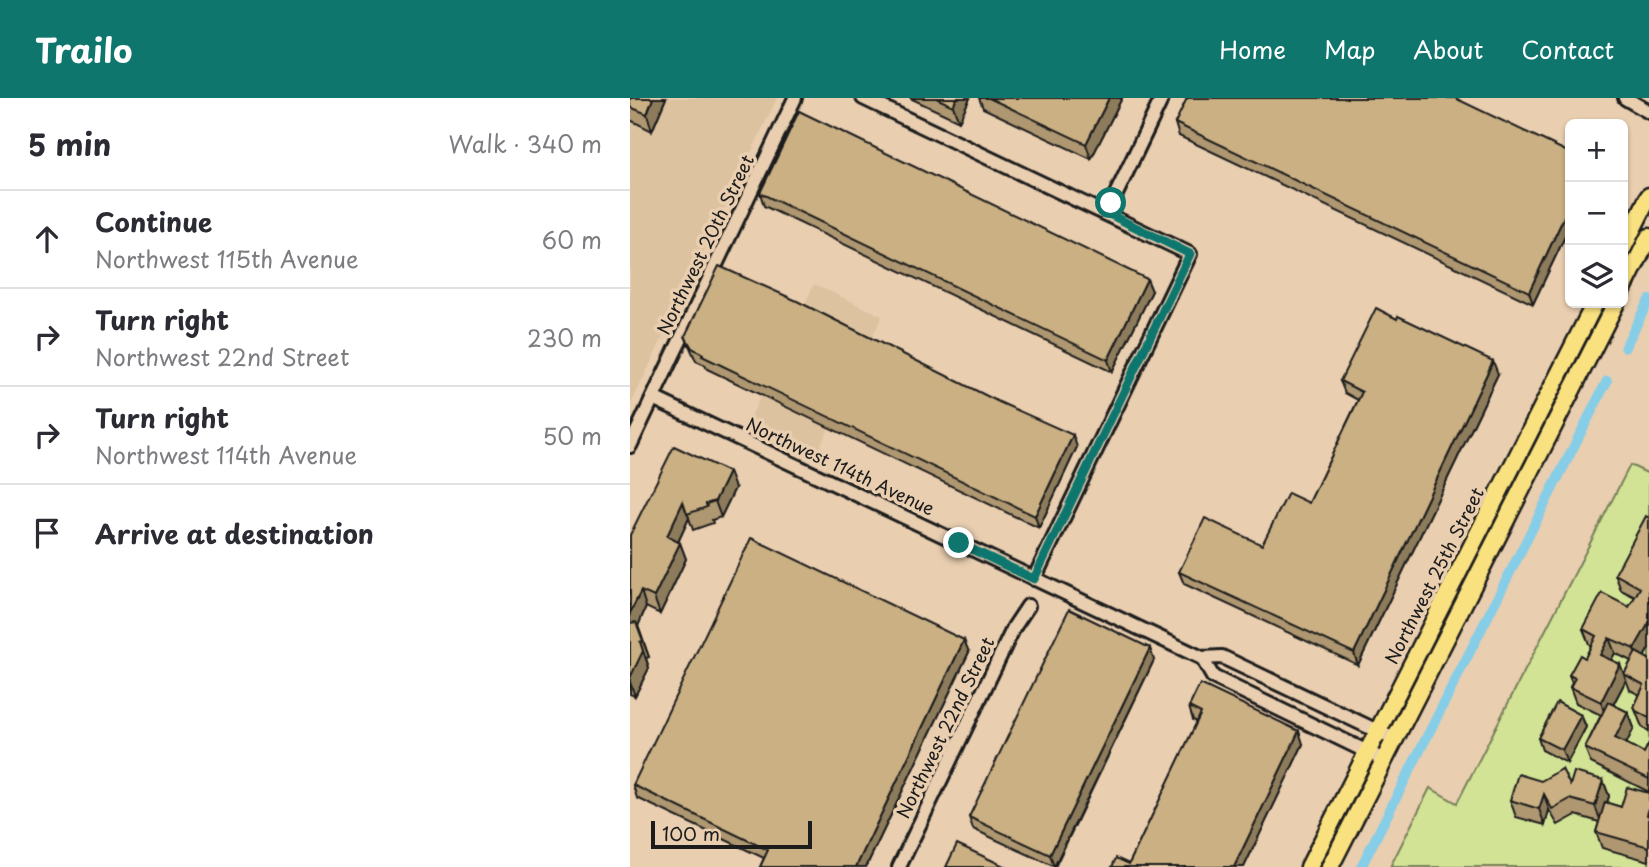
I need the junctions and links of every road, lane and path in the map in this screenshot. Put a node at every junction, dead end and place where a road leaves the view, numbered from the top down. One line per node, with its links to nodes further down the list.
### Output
1 (795, 98): 15 (street, Northwest 20th Street)
2 (863, 98): 7 (street)
3 (1162, 98): 7 (street)
4 (1625, 98): 5 (street)
5 (1649, 112)
6 (1649, 196): 9 (main road)
7 (1107, 213): 17 (street)
8 (1649, 237): 10 (main road)
9 (1624, 245)
10 (1628, 279)
11 (1592, 308): 13 (main road, Northwest 25th Street)
12 (1613, 308): 14 (main road)
13 (1573, 345): 14 (main road); 20 (main road, Northwest 25th Street)
14 (1590, 354): 21 (main road)
15 (653, 398): 16 (street, Northwest 20th Street); 17 (street, Northwest 114th Avenue)
16 (630, 446)
17 (1034, 579): 19 (street, Northwest 114th Avenue)
18 (1028, 606): 24 (street, Northwest 22nd Street)
19 (1202, 658): 20 (street, Northwest 114th Avenue); 22 (street, Northwest 114th Avenue)
20 (1378, 731): 21 (street, Northwest 114th Avenue); 22 (main road, Northwest 25th Street)
21 (1394, 739): 23 (main road)
22 (1367, 752): 23 (street, Northwest 114th Avenue); 25 (main road, Northwest 25th Street)
23 (1384, 760): 26 (main road)
24 (899, 867)
25 (1309, 867)
26 (1330, 867)

